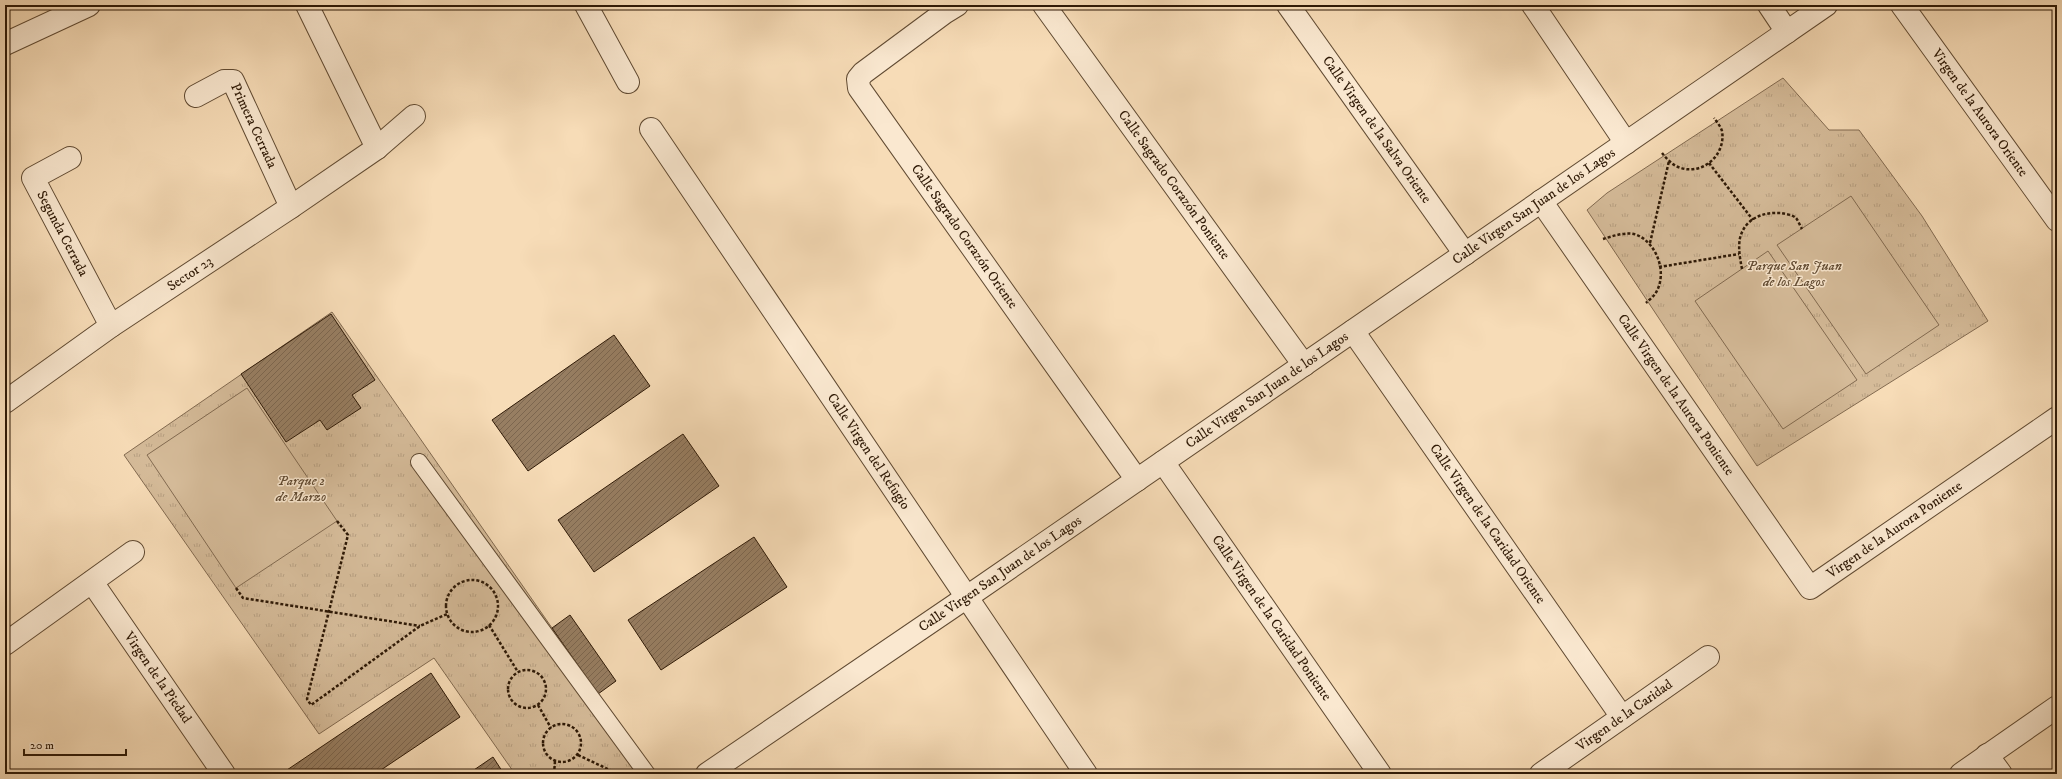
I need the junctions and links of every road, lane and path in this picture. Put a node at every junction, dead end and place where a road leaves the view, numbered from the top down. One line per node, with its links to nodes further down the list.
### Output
1 (89, 5): 12 (street)
2 (307, 5): 20 (street)
3 (586, 5): 13 (street)
4 (1044, 5): 38 (street, Calle Sagrado Corazón Poniente)
5 (1288, 5): 31 (street, Calle Virgen de la Salva Oriente)
6 (1533, 5): 19 (street)
7 (1769, 5): 11 (street)
8 (1826, 5): 11 (street, Calle Virgen San Juan de los Lagos)
9 (1902, 5): 27 (street, Virgen de la Aurora Oriente)
10 (951, 9): 43 (street, Calle Sagrado Corazón Oriente)
11 (1787, 32): 14 (street, Calle Virgen San Juan de los Lagos)
12 (5, 44)
13 (628, 82)
14 (1698, 93): 18 (street, Calle Virgen San Juan de los Lagos); 23 (path)
15 (196, 96): 25 (street, Primera Cerrada)
16 (414, 116): 20 (street, Sector 23)
17 (651, 129): 49 (street, Calle Virgen del Refugio)
18 (1644, 131): 19 (street, Calle Virgen San Juan de los Lagos); 22 (path)
19 (1626, 143): 24 (street, Calle Virgen San Juan de los Lagos)
20 (377, 148): 25 (street, Sector 23)
21 (70, 158): 36 (street, Segunda Cerrada)
22 (1669, 161): 23 (path); 29 (path)
23 (1709, 163): 26 (path)
24 (1541, 201): 30 (street, Calle Virgen de la Aurora Poniente); 31 (street, Calle Virgen San Juan de los Lagos)
25 (291, 207): 36 (street, Sector 23)
26 (1753, 220): 28 (path); 32 (path)
27 (2057, 220)
28 (1802, 229)
29 (1650, 243): 30 (path); 33 (path)
30 (1575, 249): 35 (street, Calle Virgen de la Aurora Poniente)
31 (1465, 254): 37 (street, Calle Virgen San Juan de los Lagos)
32 (1739, 254): 33 (path); 34 (path)
33 (1660, 266): 35 (path)
34 (1742, 269)
35 (1627, 324): 48 (street, Calle Virgen de la Aurora Poniente)
36 (111, 326): 39 (street, Sector 23)
37 (1354, 331): 38 (street, Calle Virgen San Juan de los Lagos); 59 (street, Calle Virgen de la Caridad Oriente)
38 (1304, 365): 42 (street, Calle Virgen San Juan de los Lagos)
39 (5, 402)
40 (2057, 418): 48 (street, Virgen de la Aurora Poniente)
41 (419, 462): 67 (lane)
42 (1163, 462): 43 (street, Calle Virgen San Juan de los Lagos); 70 (street, Calle Virgen de la Caridad Poniente)
43 (1137, 480): 49 (street, Calle Virgen San Juan de los Lagos)
44 (337, 521): 50 (path)
45 (133, 552): 46 (street)
46 (92, 582): 54 (street); 64 (street, Virgen de la Piedad)
47 (236, 588): 50 (path)
48 (1810, 588)
49 (967, 597): 68 (street, Calle Virgen San Juan de los Lagos); 69 (street, Calle Virgen del Refugio)
50 (329, 612): 53 (path); 53 (path)
51 (447, 614): 52 (path); 52 (path); 53 (path)
52 (489, 625): 56 (path)
53 (420, 626)
54 (5, 644)
55 (1708, 657): 59 (street, Virgen de la Caridad)
56 (518, 672): 57 (path); 57 (path)
57 (538, 705): 60 (path)
58 (2057, 707): 62 (street)
59 (1622, 717): 71 (street, Virgen de la Caridad)
60 (551, 728): 61 (path); 63 (path)
61 (578, 755): 63 (path); 66 (path)
62 (1987, 755): 72 (street); 73 (street)
63 (555, 761): 65 (path)
64 (224, 774)
65 (554, 774)
66 (618, 774)
67 (647, 774)
68 (707, 774)
69 (1086, 774)
70 (1380, 774)
71 (1541, 774)
72 (1961, 774)
73 (2000, 774)

